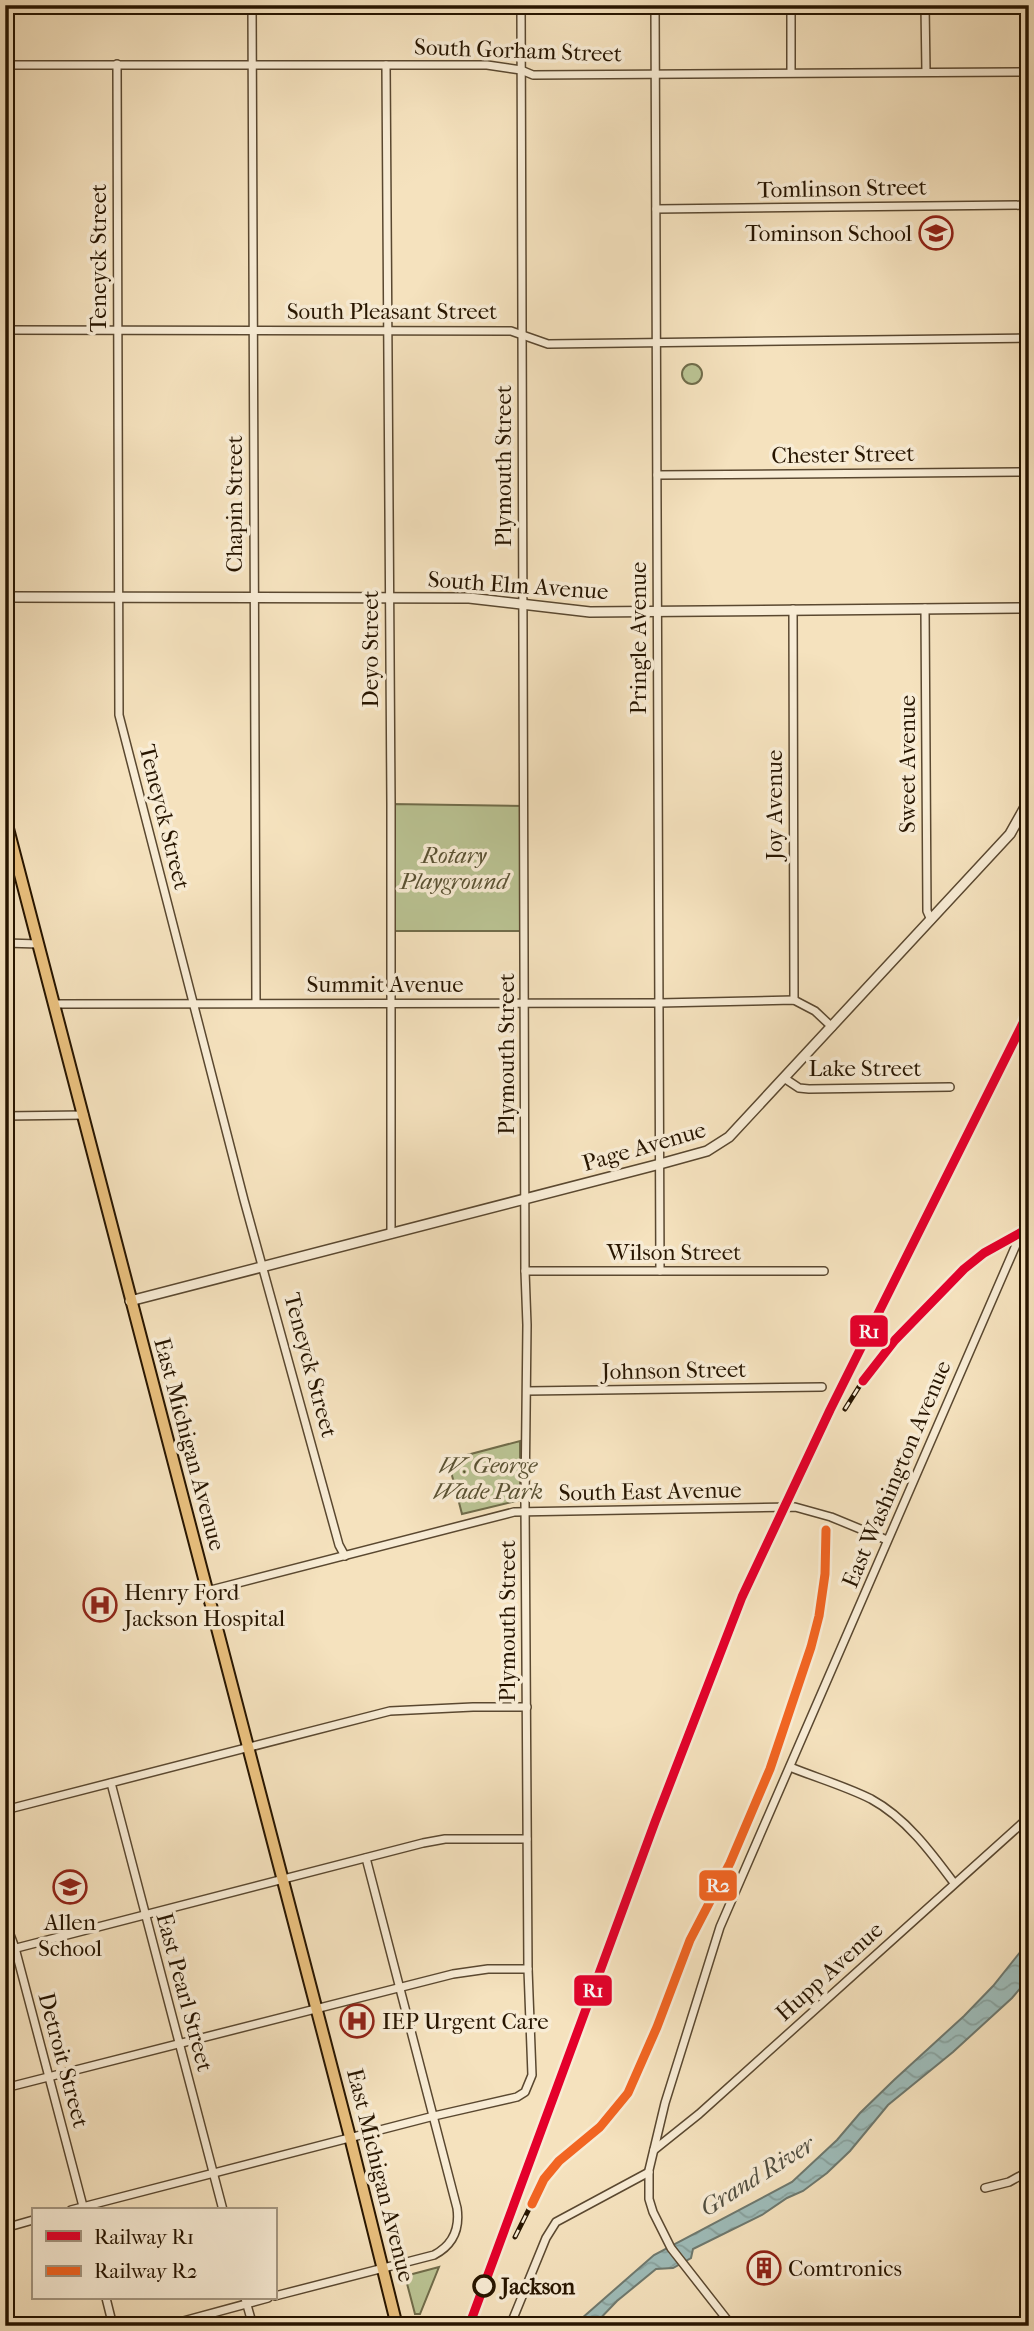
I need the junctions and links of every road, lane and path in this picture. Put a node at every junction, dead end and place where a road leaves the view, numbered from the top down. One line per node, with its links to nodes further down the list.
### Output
1 (251, 5): 7 (street, Chapin Street)
2 (522, 5): 10 (street, Plymouth Street)
3 (655, 5): 14 (street, Pringle Avenue)
4 (791, 5): 11 (street)
5 (925, 5): 12 (street)
6 (117, 64): 7 (street, South Gorham Street); 8 (street, South Gorham Street); 18 (street, Teneyck Street)
7 (252, 64): 9 (street, South Gorham Street); 19 (street, Chapin Street)
8 (5, 65)
9 (386, 65): 10 (street, South Gorham Street); 20 (street, Deyo Street)
10 (521, 70): 14 (street, South Gorham Street); 21 (street, Plymouth Street)
11 (791, 72): 12 (street, South Gorham Street); 14 (street, South Gorham Street)
12 (926, 72): 13 (street, South Gorham Street)
13 (1029, 72)
14 (656, 74): 16 (street, Pringle Avenue)
15 (1029, 205): 16 (street, Tomlinson Street)
16 (656, 209): 23 (street, Pringle Avenue)
17 (5, 330): 18 (street, South Pleasant Street)
18 (117, 330): 19 (street, South Pleasant Street); 27 (street, Teneyck Street)
19 (253, 330): 20 (street, South Pleasant Street); 29 (street, Chapin Street)
20 (387, 331): 21 (street, South Pleasant Street); 28 (street, Deyo Street)
21 (522, 335): 23 (street, South Pleasant Street); 30 (street, Plymouth Street)
22 (1029, 338): 23 (street, South Pleasant Street)
23 (656, 342): 25 (street, Pringle Avenue)
24 (1029, 472): 25 (street, Chester Street)
25 (657, 475): 34 (street, Pringle Avenue)
26 (5, 597): 27 (street, South Elm Avenue)
27 (119, 597): 29 (street, South Elm Avenue); 42 (street, Teneyck Street)
28 (389, 597): 29 (street, South Elm Avenue); 30 (street, South Elm Avenue); 47 (street, Deyo Street)
29 (253, 598): 43 (street, Chapin Street)
30 (523, 604): 34 (street, South Elm Avenue); 44 (street, Plymouth Street)
31 (925, 608): 32 (street, South Elm Avenue); 33 (street, South Elm Avenue); 38 (street, Sweet Avenue)
32 (1029, 608)
33 (793, 609): 34 (street, South Elm Avenue); 41 (street, Joy Avenue)
34 (657, 611): 45 (street, Pringle Avenue)
35 (1029, 800): 37 (street, Page Avenue)
36 (5, 817): 40 (main road, East Michigan Avenue)
37 (1025, 818): 38 (street, Page Avenue)
38 (931, 920): 48 (street, Page Avenue)
39 (5, 943): 40 (street)
40 (39, 944): 46 (main road, East Michigan Avenue)
41 (794, 1000): 45 (street, Summit Avenue); 48 (street)
42 (194, 1003): 43 (street, Summit Avenue); 46 (street, Summit Avenue); 57 (street, Teneyck Street)
43 (256, 1003): 47 (street, Summit Avenue)
44 (525, 1003): 45 (street, Summit Avenue); 47 (street, Summit Avenue); 54 (street, Plymouth Street)
45 (659, 1003): 53 (street, Pringle Avenue)
46 (54, 1004): 51 (main road, East Michigan Avenue)
47 (390, 1004): 56 (street, Deyo Street)
48 (832, 1027): 49 (street, Page Avenue)
49 (784, 1078): 50 (street, Lake Street); 53 (street, Page Avenue)
50 (950, 1087)
51 (84, 1115): 52 (street); 61 (main road, East Michigan Avenue)
52 (5, 1116)
53 (660, 1164): 54 (street, Page Avenue); 59 (street, Pringle Avenue)
54 (525, 1198): 56 (street, Page Avenue); 58 (street, Plymouth Street)
55 (1029, 1215): 65 (street, East Washington Avenue)
56 (391, 1234): 57 (street, Page Avenue)
57 (264, 1266): 61 (street, Page Avenue); 66 (street, Teneyck Street)
58 (525, 1271): 59 (street, Wilson Street); 63 (street, Plymouth Street)
59 (660, 1271): 60 (street, Wilson Street)
60 (824, 1272)
61 (130, 1301): 67 (main road, East Michigan Avenue)
62 (822, 1387): 63 (street, Johnson Street)
63 (527, 1391): 64 (street, Plymouth Street)
64 (526, 1512): 65 (street, South East Avenue); 66 (street, South East Avenue); 68 (street, Plymouth Street)
65 (887, 1540): 70 (street, East Washington Avenue)
66 (345, 1556): 67 (street, South East Avenue)
67 (207, 1591): 69 (main road, East Michigan Avenue)
68 (527, 1707): 69 (street); 74 (street, Plymouth Street)
69 (248, 1747): 71 (street); 76 (main road, East Michigan Avenue)
70 (790, 1766): 77 (street); 90 (street, East Washington Avenue)
71 (111, 1783): 72 (street); 78 (street, East Pearl Street)
72 (5, 1810)
73 (1029, 1816): 77 (street, Hupp Avenue)
74 (527, 1839): 75 (street); 82 (street, Plymouth Street)
75 (366, 1858): 76 (street); 83 (street)
76 (282, 1879): 78 (street); 84 (main road, East Michigan Avenue)
77 (954, 1883): 90 (street, Hupp Avenue)
78 (144, 1916): 80 (street); 85 (street, East Pearl Street)
79 (5, 1921): 80 (street, Detroit Street)
80 (15, 1948): 81 (street); 86 (street, Detroit Street)
81 (5, 1951)
82 (528, 1969): 83 (street); 88 (street, Plymouth Street)
83 (399, 1987): 84 (street); 88 (street)
84 (316, 2009): 85 (street); 89 (main road, East Michigan Avenue)
85 (179, 2044): 86 (street); 93 (street, East Pearl Street)
86 (49, 2077): 87 (street); 95 (street, Detroit Street)
87 (5, 2088)
88 (434, 2116): 89 (street); 100 (street)
89 (350, 2137): 93 (street); 100 (main road, East Michigan Avenue)
90 (654, 2151): 92 (street, East Washington Avenue)
91 (1029, 2171): 94 (street)
92 (649, 2172): 108 (street); 109 (street, East Washington Avenue)
93 (213, 2174): 96 (street); 97 (street, East Pearl Street)
94 (985, 2188)
95 (83, 2208)
96 (87, 2208)
97 (222, 2208)
98 (32, 2220): 99 (street)
99 (5, 2228)
100 (383, 2268): 101 (street); 107 (main road, East Michigan Avenue)
101 (276, 2296)
102 (106, 2300): 104 (street)
103 (246, 2301): 105 (street); 106 (street)
104 (113, 2326)
105 (165, 2326)
106 (253, 2326)
107 (397, 2326)
108 (510, 2326)
109 (732, 2326)

